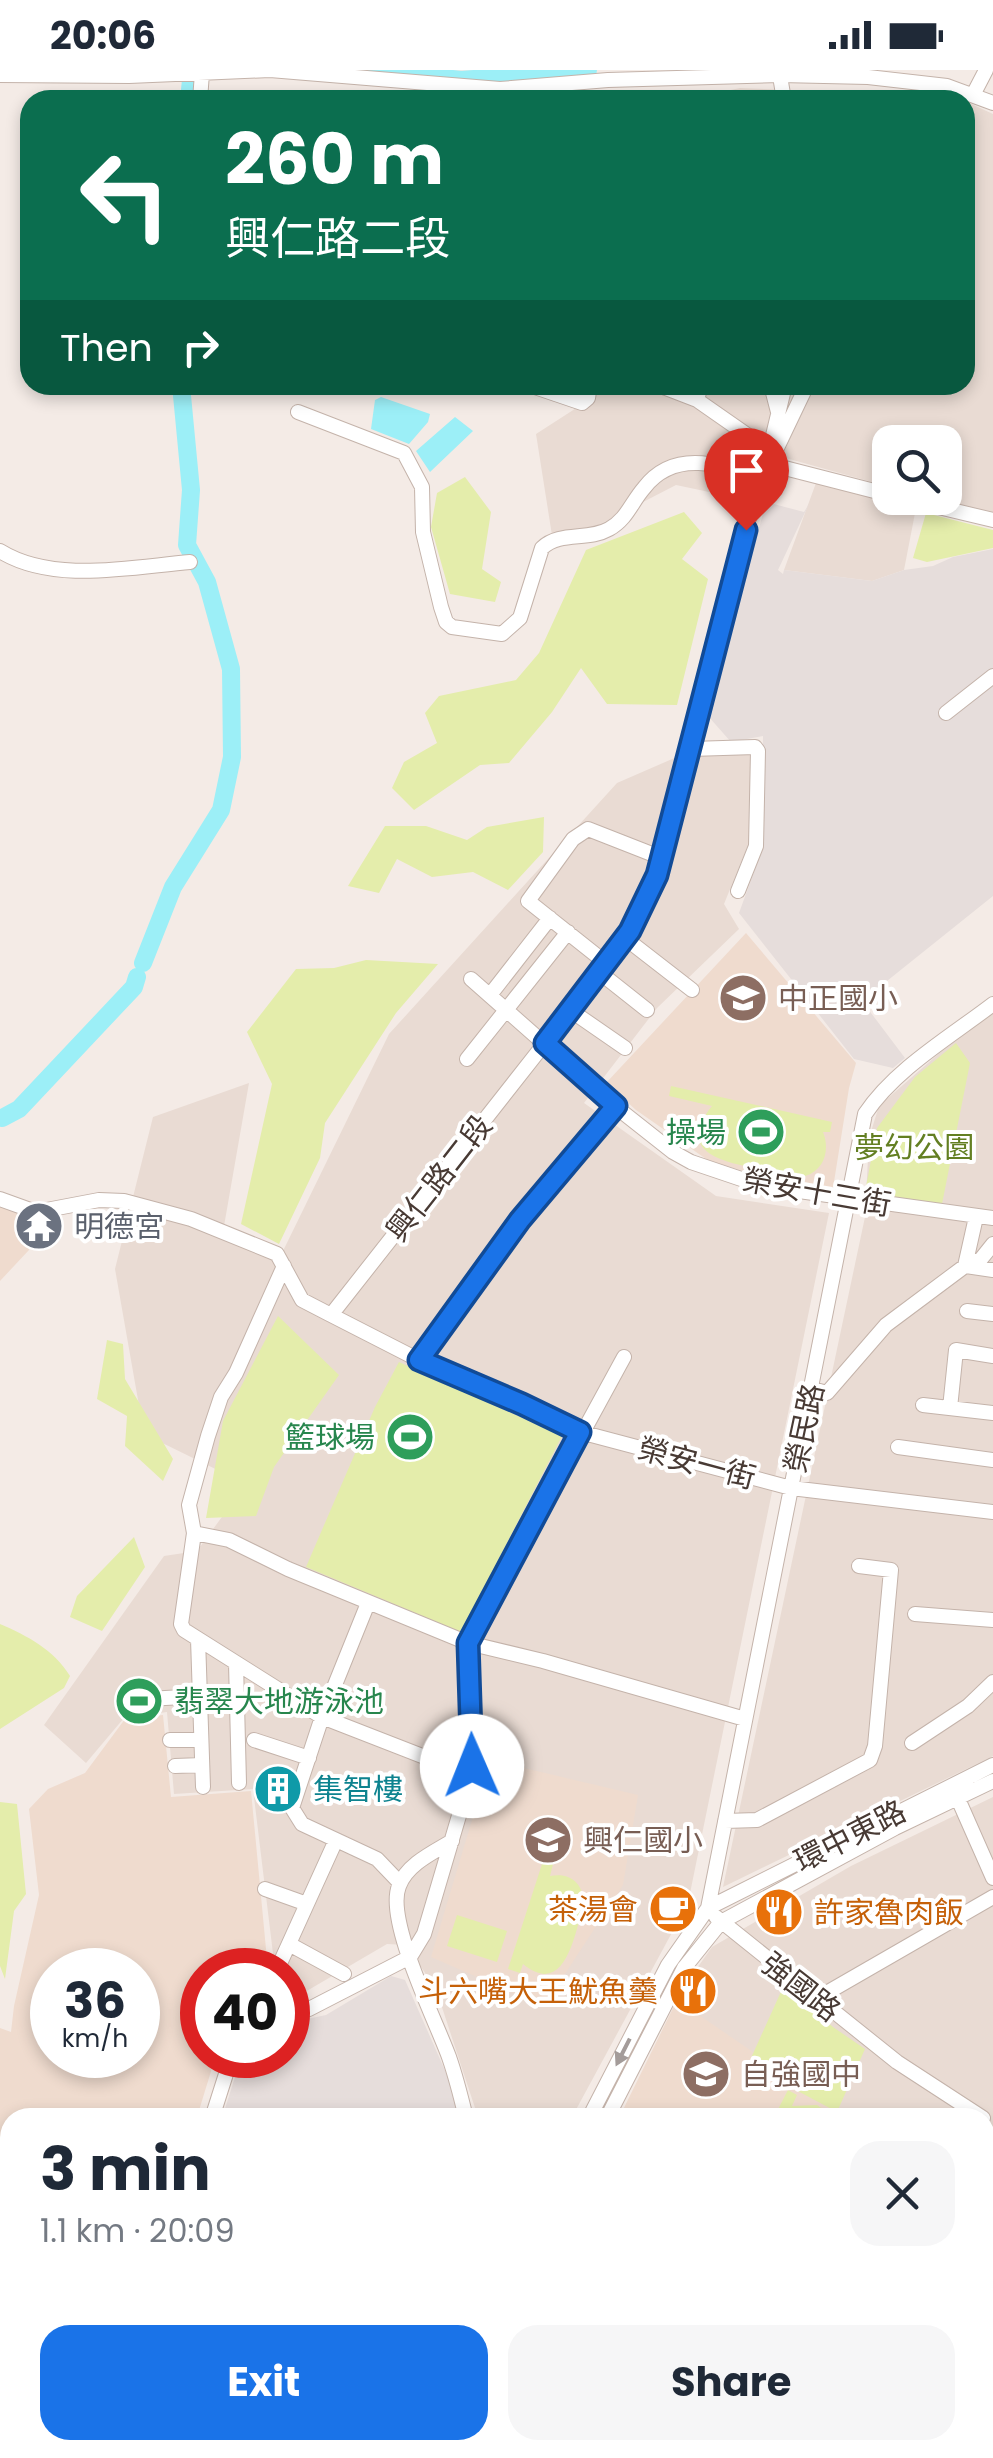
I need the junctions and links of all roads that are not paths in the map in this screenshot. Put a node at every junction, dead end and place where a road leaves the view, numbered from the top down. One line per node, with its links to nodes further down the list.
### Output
1 (779, 72): 2 (street); 5 (street)
2 (202, 73): 3 (street); 4 (street)
3 (0, 75)
4 (201, 90)
5 (930, 90)
6 (558, 395): 7 (street)
7 (588, 395)
8 (701, 395): 14 (street)
9 (774, 395): 13 (street)
10 (782, 395): 13 (street)
11 (801, 395): 14 (street, 興仁路二段)
12 (298, 412): 15 (street)
13 (778, 412): 14 (street)
14 (770, 458): 15 (street, 興仁路二段); 16 (street)
15 (759, 481): 23 (street, 興仁路二段)
16 (872, 489)
17 (962, 513): 18 (street)
18 (993, 520)
19 (0, 551): 20 (street)
20 (190, 562)
21 (993, 676): 22 (street)
22 (946, 712)
23 (691, 749): 24 (street, 興仁路二段); 25 (street)
24 (662, 858): 26 (street); 28 (street, 興仁路二段)
25 (738, 891)
26 (550, 918): 27 (street); 32 (street)
27 (568, 932): 29 (street); 34 (street)
28 (625, 938): 29 (street, 興仁路二段); 31 (street)
29 (602, 967): 35 (street, 興仁路二段); 36 (street)
30 (470, 979): 32 (street, 榮安十三街)
31 (692, 990)
32 (490, 995): 34 (street, 榮安十三街)
33 (993, 1004): 41 (street, 榮民路)
34 (506, 1009): 37 (street, 榮安十三街); 39 (street)
35 (570, 1010): 37 (street, 興仁路二段); 38 (street)
36 (647, 1010)
37 (545, 1043): 40 (street, 榮安十三街); 51 (street, 興仁路二段)
38 (625, 1048)
39 (466, 1059)
40 (616, 1106): 41 (street, 榮安十三街); 54 (street)
41 (850, 1199): 43 (street, 榮安十三街); 55 (street, 榮民路)
42 (0, 1200): 46 (street)
43 (976, 1217): 44 (street, 榮安十三街); 47 (street)
44 (993, 1218)
45 (993, 1244): 47 (street)
46 (284, 1266): 51 (street); 64 (street)
47 (966, 1266): 48 (street); 55 (street)
48 (993, 1270)
49 (967, 1311): 50 (street)
50 (993, 1314)
51 (331, 1315): 54 (street)
52 (993, 1356): 57 (street)
53 (624, 1357): 59 (street)
54 (419, 1360): 59 (street)
55 (812, 1389): 62 (street, 榮民路)
56 (923, 1406): 57 (street)
57 (950, 1408): 58 (street)
58 (993, 1413)
59 (580, 1432): 62 (street, 榮安一街); 70 (street)
60 (898, 1447): 61 (street)
61 (993, 1460)
62 (791, 1488): 63 (street, 榮安一街); 76 (street, 榮民路)
63 (993, 1512)
64 (194, 1533): 66 (street); 69 (street)
65 (860, 1566): 90 (street)
66 (368, 1603): 70 (street); 75 (street)
67 (915, 1614): 68 (street)
68 (993, 1620)
69 (198, 1639): 71 (street); 73 (street)
70 (468, 1643): 76 (street); 85 (street)
71 (236, 1663): 75 (street); 87 (street)
72 (993, 1682): 80 (street)
73 (200, 1696): 74 (street); 78 (street)
74 (148, 1699)
75 (322, 1717): 81 (street); 85 (street)
76 (745, 1719): 90 (street, 榮民路)
77 (170, 1740): 78 (street)
78 (201, 1740): 82 (street)
79 (254, 1740): 81 (street)
80 (912, 1743)
81 (309, 1758): 91 (street)
82 (202, 1765): 84 (street); 88 (street)
83 (993, 1765): 89 (street, 環中東路)
84 (175, 1766)
85 (472, 1776): 92 (street)
86 (993, 1782): 89 (street, 環中東路)
87 (239, 1783)
88 (203, 1787)
89 (955, 1791): 93 (street); 98 (street, 環中東路); 99 (street, 環中東路)
90 (725, 1821): 98 (street, 榮民路)
91 (336, 1840): 94 (street); 97 (street)
92 (452, 1841): 94 (street); 102 (street)
93 (993, 1878)
94 (400, 1883): 102 (street)
95 (265, 1889): 97 (street)
96 (993, 1897): 104 (street)
97 (307, 1904): 100 (street)
98 (708, 1908): 99 (street); 109 (street, 榮民路, one-way to 109)
99 (721, 1922): 104 (street, 強國路); 110 (street)
100 (289, 1944): 101 (street); 103 (street)
101 (287, 1948)
102 (410, 1957): 105 (street); 108 (street)
103 (344, 1974)
104 (816, 1999): 111 (street, 強國路)
105 (310, 2008)
106 (225, 2078): 107 (street)
107 (215, 2108)
108 (463, 2108)
109 (594, 2108)
110 (612, 2108)
111 (968, 2108)

